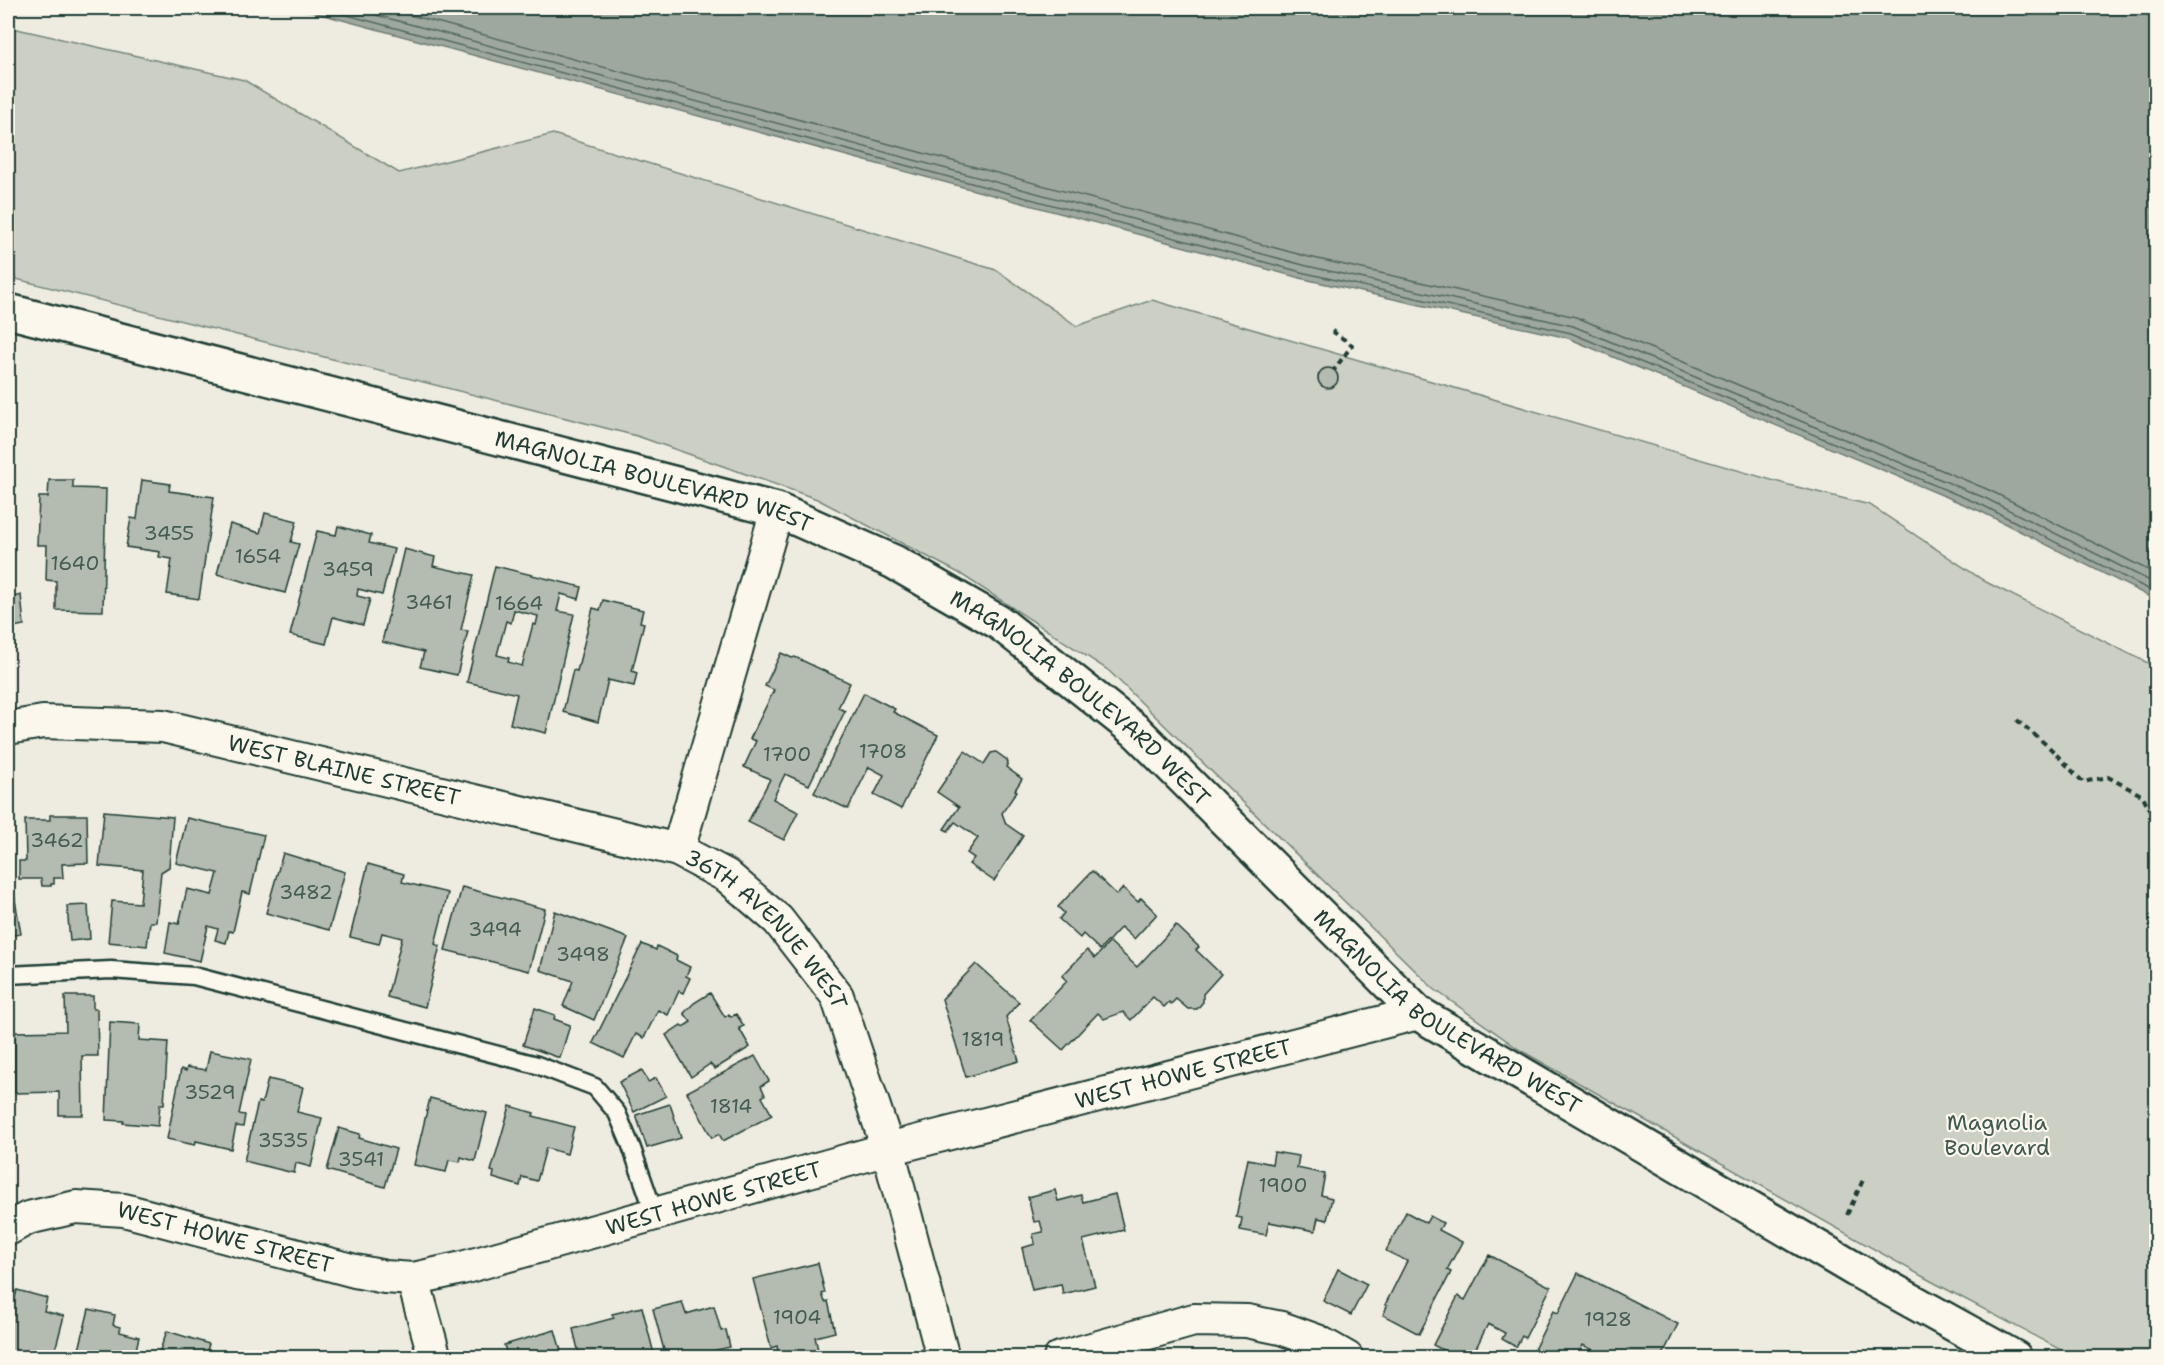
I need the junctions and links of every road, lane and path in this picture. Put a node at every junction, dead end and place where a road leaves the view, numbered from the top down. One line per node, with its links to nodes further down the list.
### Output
1 (8, 311): 4 (street, MAGNOLIA BOULEVARD WEST)
2 (1332, 331): 3 (path)
3 (1334, 370)
4 (777, 510): 8 (street, 36TH AVENUE WEST); 10 (street, MAGNOLIA BOULEVARD WEST)
5 (2017, 720): 7 (path)
6 (8, 728): 8 (street, WEST BLAINE STREET)
7 (2157, 823)
8 (678, 850): 11 (street, 36TH AVENUE WEST)
9 (8, 975): 13 (lane)
10 (1418, 1013): 11 (street, WEST HOWE STREET); 21 (street, MAGNOLIA BOULEVARD WEST)
11 (888, 1149): 13 (street, WEST HOWE STREET); 18 (street, 36TH AVENUE WEST)
12 (1863, 1180): 14 (path)
13 (655, 1215): 16 (street, WEST HOWE STREET)
14 (1847, 1215)
15 (8, 1229): 16 (street, WEST HOWE STREET)
16 (412, 1279): 17 (street)
17 (435, 1358)
18 (943, 1358)
19 (1060, 1358): 20 (street)
20 (1347, 1358)
21 (2015, 1358)

